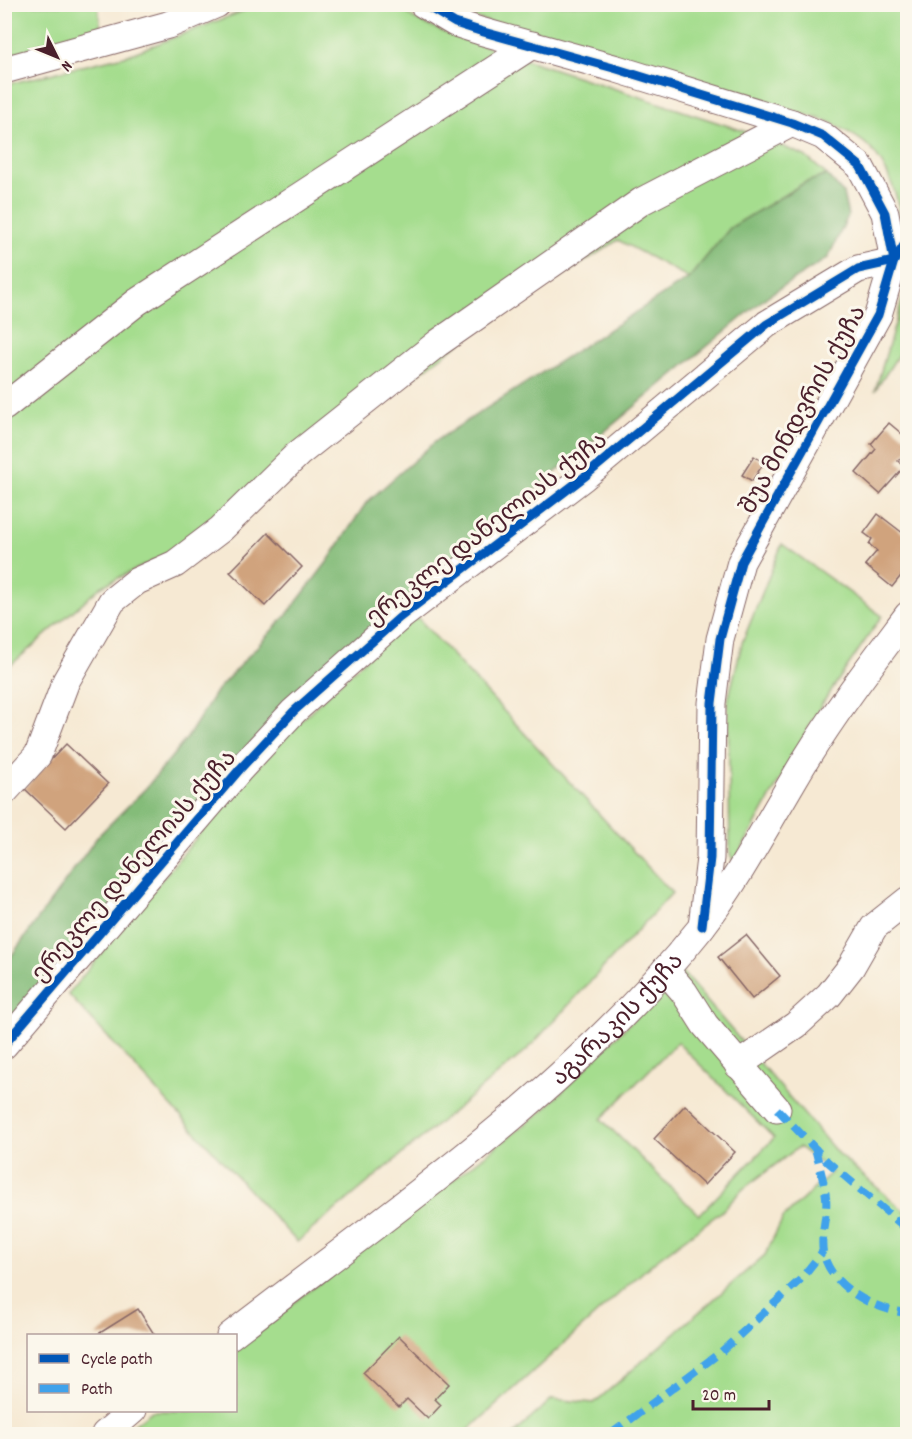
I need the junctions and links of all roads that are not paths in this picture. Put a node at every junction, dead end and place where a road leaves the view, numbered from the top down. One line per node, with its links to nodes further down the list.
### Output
1 (217, 4): 4 (street)
2 (423, 4): 3 (street, შუა მინდვრის ქუჩა)
3 (532, 45): 5 (street, შუა მინდვრის ქუჩა); 7 (street)
4 (4, 70)
5 (792, 123): 6 (street, შუა მინდვრის ქუჩა); 9 (street)
6 (901, 250): 11 (street, შუა მინდვრის ქუჩა); 13 (street, ერეკლე დანელიას ქუჩა)
7 (4, 407)
8 (908, 615): 11 (street, აგარაკის ქუჩა)
9 (4, 792)
10 (908, 900): 14 (street)
11 (702, 926): 12 (street, აგარაკის ქუჩა)
12 (665, 970): 14 (street); 16 (street, აგარაკის ქუჩა)
13 (4, 1046)
14 (738, 1065): 15 (street)
15 (777, 1109)
16 (231, 1334)
17 (131, 1412): 18 (street)
18 (105, 1434)

